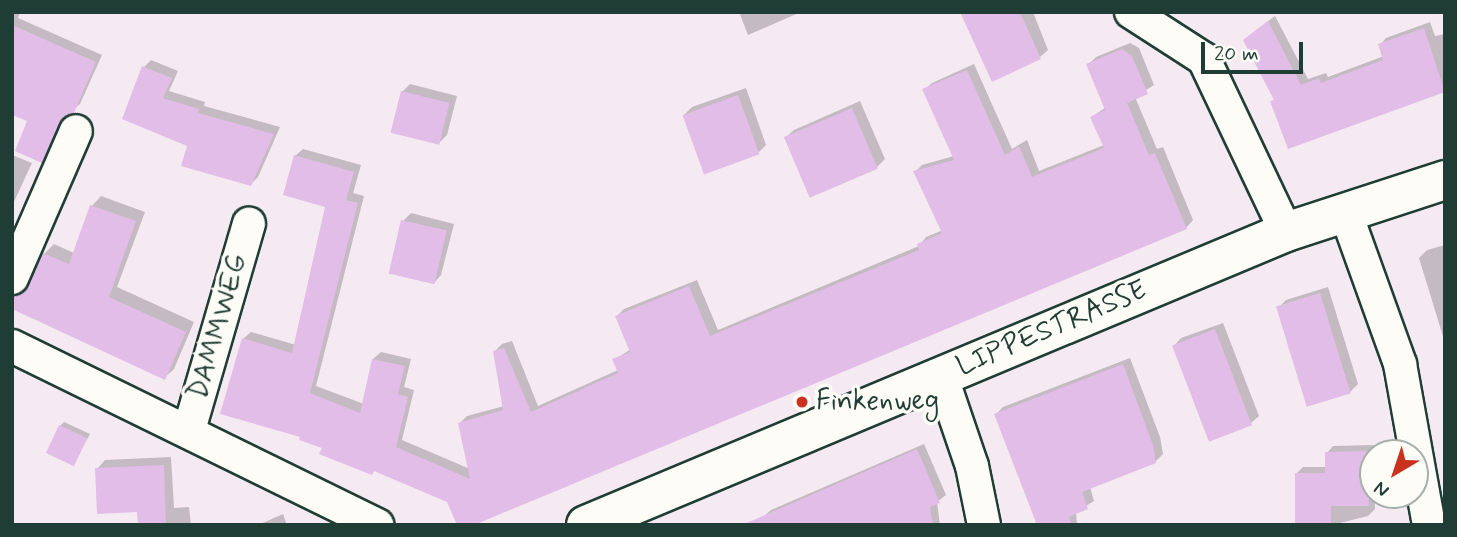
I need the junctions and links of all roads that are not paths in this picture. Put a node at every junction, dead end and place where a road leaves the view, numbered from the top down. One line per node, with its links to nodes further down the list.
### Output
1 (1130, 12): 6 (street)
2 (76, 131): 7 (street)
3 (1445, 180): 4 (main road, LIPPESTRASSE)
4 (1345, 211): 6 (main road, LIPPESTRASSE); 14 (street)
5 (249, 224): 10 (street, DAMMWEG)
6 (1286, 232): 9 (main road, LIPPESTRASSE)
7 (12, 278)
8 (12, 346): 10 (street, DAMMWEG)
9 (941, 375): 12 (main road, LIPPESTRASSE); 13 (street)
10 (189, 430): 11 (street, DAMMWEG)
11 (378, 525)
12 (586, 525)
13 (984, 525)
14 (1429, 525)

